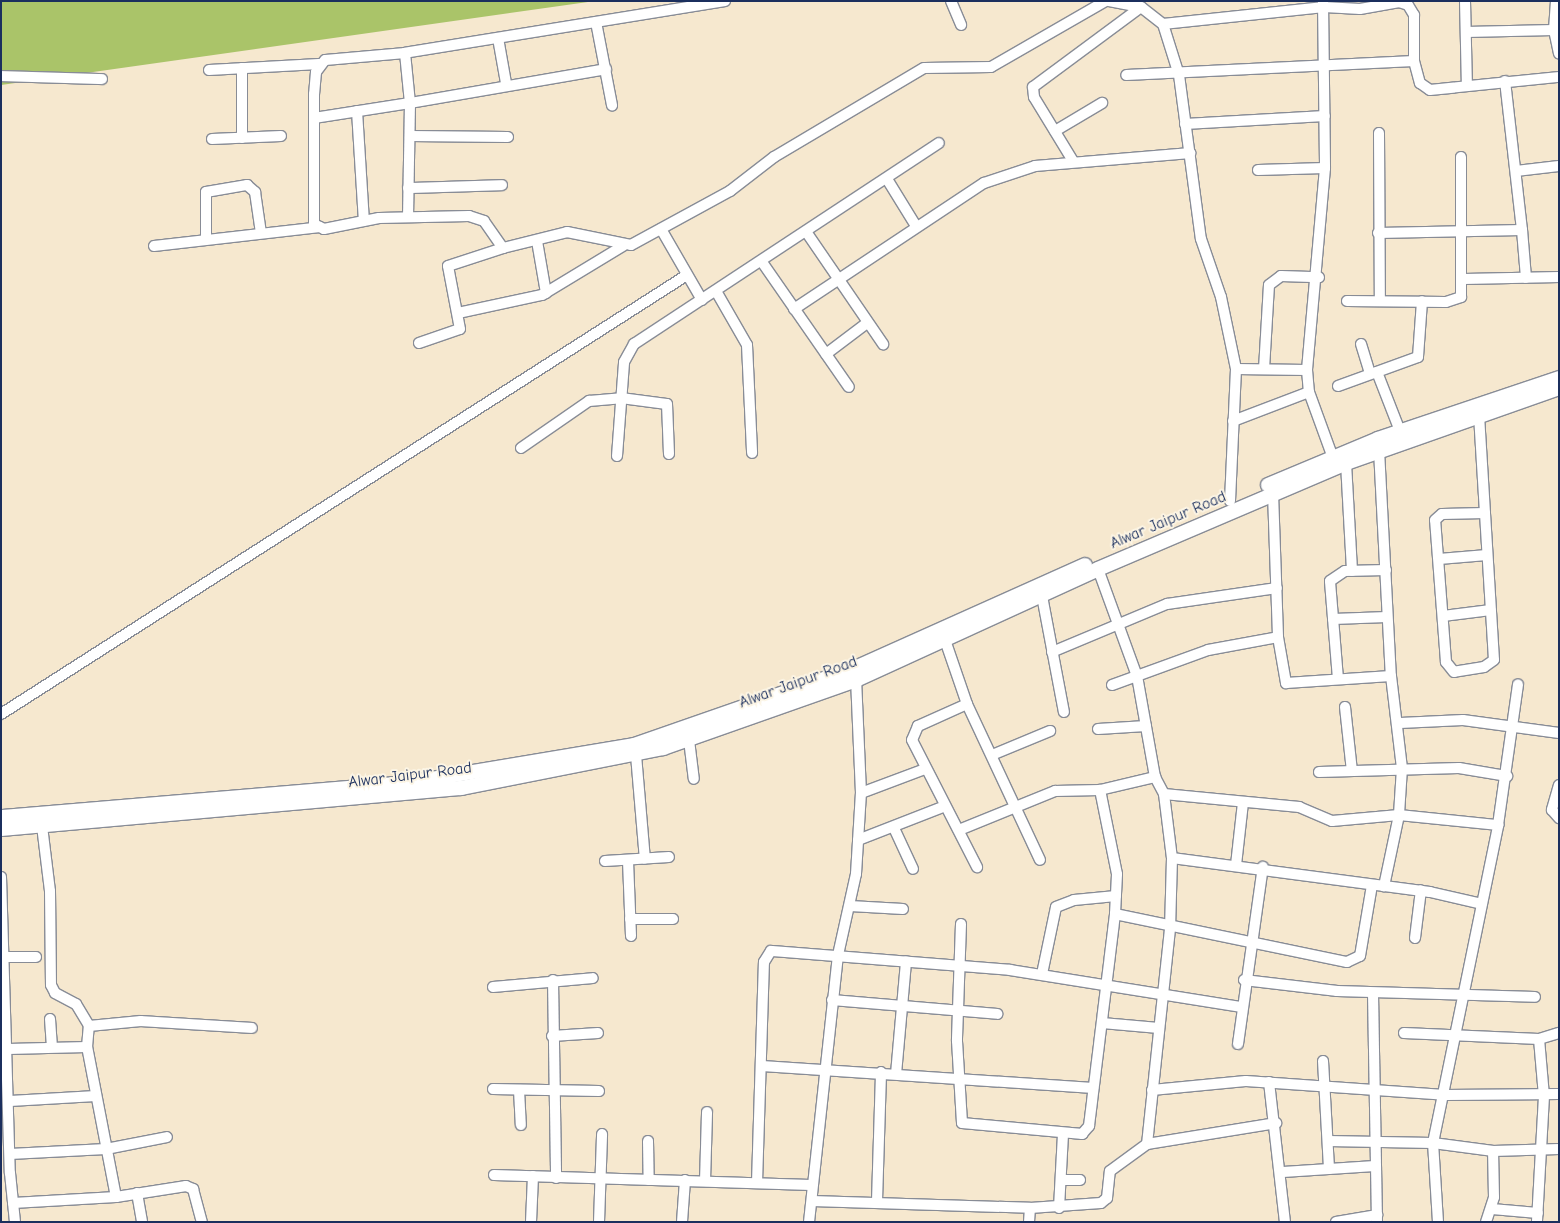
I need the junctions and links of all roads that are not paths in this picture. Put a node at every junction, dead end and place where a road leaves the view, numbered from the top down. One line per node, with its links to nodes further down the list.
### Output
1 (725, 1): 8 (street)
2 (951, 1): 10 (street)
3 (1108, 1): 7 (street); 59 (street)
4 (1465, 1): 12 (street)
5 (1556, 1): 11 (street)
6 (1323, 4): 9 (street); 16 (street); 18 (street)
7 (1141, 7): 9 (street); 37 (street)
8 (596, 22): 13 (street); 20 (street)
9 (1163, 24): 23 (street)
10 (961, 25)
11 (1554, 30): 12 (street); 15 (street)
12 (1466, 32): 29 (street)
13 (498, 38): 14 (street); 28 (street)
14 (405, 53): 17 (street); 30 (street)
15 (1559, 53)
16 (1414, 61): 18 (street); 29 (street)
17 (319, 64): 19 (street); 35 (street)
18 (1327, 64): 23 (street); 34 (street)
19 (242, 68): 21 (street); 42 (street)
20 (606, 69): 28 (street); 32 (street)
21 (209, 70)
22 (1126, 75): 23 (street)
23 (1179, 75): 36 (street)
24 (1, 76): 26 (street)
25 (1559, 77): 27 (street)
26 (102, 79)
27 (1505, 81): 29 (street); 51 (street)
28 (506, 83): 30 (street)
29 (1466, 86)
30 (410, 103): 33 (street); 40 (street)
31 (1102, 103): 37 (street)
32 (612, 105)
33 (357, 111): 35 (street); 56 (street)
34 (1325, 116): 36 (street); 49 (street)
35 (314, 118): 58 (street)
36 (1185, 124): 45 (street)
37 (1055, 131): 47 (street)
38 (1379, 133): 64 (street)
39 (281, 136): 42 (street)
40 (410, 136): 41 (street); 54 (street)
41 (508, 137)
42 (242, 138): 43 (street)
43 (212, 139)
44 (939, 143): 52 (street)
45 (1190, 153): 47 (street); 90 (street)
46 (1461, 158): 61 (street)
47 (1073, 161): 57 (street)
48 (1559, 166): 51 (street)
49 (1325, 168): 50 (street); 72 (street)
50 (1258, 170)
51 (1516, 172): 60 (street)
52 (886, 179): 57 (street); 63 (street)
53 (502, 185): 54 (street)
54 (408, 188): 55 (street)
55 (408, 218): 56 (street); 69 (street)
56 (364, 221): 58 (street)
57 (916, 226): 74 (street)
58 (320, 227): 62 (street)
59 (661, 229): 68 (street); 71 (street)
60 (1522, 230): 61 (street); 75 (street)
61 (1462, 232): 64 (street); 76 (street)
62 (261, 233): 65 (street); 65 (street)
63 (807, 233): 70 (street); 74 (street)
64 (1378, 233): 79 (street)
65 (206, 238): 67 (street)
66 (537, 241): 68 (street); 69 (street); 78 (street)
67 (154, 246)
68 (623, 246): 78 (street)
69 (503, 248): 84 (street)
70 (762, 262): 77 (street); 83 (street)
71 (687, 275): 80 (street); 137 (street)
72 (1319, 277): 91 (street); 92 (street)
73 (1559, 277): 75 (street)
74 (838, 278): 83 (street); 85 (street)
75 (1526, 278): 76 (street)
76 (1464, 279): 82 (street)
77 (716, 291): 80 (street); 105 (street)
78 (546, 293): 84 (street)
79 (1380, 298): 81 (street); 82 (street)
80 (702, 300): 99 (street)
81 (1347, 301)
82 (1422, 301): 93 (street)
83 (794, 309): 89 (street)
84 (458, 313): 86 (street)
85 (867, 322): 87 (street); 89 (street)
86 (418, 343)
87 (883, 344)
88 (1361, 344): 93 (street)
89 (826, 354): 96 (street)
90 (1236, 369): 91 (street); 101 (street)
91 (1264, 369): 92 (street)
92 (1307, 370): 98 (street)
93 (1374, 373): 95 (street); 102 (street)
94 (1559, 378): 102 (main road, Alwar Jaipur Road)
95 (1338, 386)
96 (849, 387)
97 (1559, 388): 100 (main road, Alwar Jaipur Road)
98 (1309, 392): 101 (street); 108 (street)
99 (621, 398): 103 (street); 106 (street); 107 (street)
100 (1479, 415): 104 (main road, Alwar Jaipur Road); 112 (street)
101 (1233, 422): 111 (street)
102 (1400, 431): 108 (main road, Alwar Jaipur Road)
103 (520, 448)
104 (1379, 450): 109 (main road, Alwar Jaipur Road); 116 (street)
105 (752, 453)
106 (669, 454)
107 (617, 456)
108 (1333, 458): 111 (main road, Alwar Jaipur Road)
109 (1346, 463): 110 (main road, Alwar Jaipur Road); 117 (street)
110 (1273, 493): 115 (main road, Alwar Jaipur Road); 118 (street)
111 (1230, 502): 164 (main road, Alwar Jaipur Road)
112 (1485, 513): 113 (street); 114 (street)
113 (1487, 555): 114 (street); 120 (street)
114 (1440, 559): 121 (street)
115 (1098, 569): 119 (main road, Alwar Jaipur Road); 124 (street)
116 (1386, 570): 117 (street); 122 (street)
117 (1352, 571): 123 (street)
118 (1278, 588): 124 (street); 125 (street)
119 (1042, 596): 126 (main road, Alwar Jaipur Road); 127 (street)
120 (1491, 610): 121 (street); 121 (street)
121 (1443, 616)
122 (1387, 617): 123 (street); 129 (street)
123 (1333, 618): 130 (street)
124 (1116, 625): 127 (street); 128 (street)
125 (1278, 637): 128 (street); 130 (street)
126 (945, 640): 131 (main road, Alwar Jaipur Road); 134 (street)
127 (1052, 652): 136 (street)
128 (1137, 676): 133 (street); 140 (street)
129 (1391, 676): 130 (street); 138 (street)
130 (1338, 679)
131 (856, 680): 144 (main road, Alwar Jaipur Road); 156 (street)
132 (1518, 684): 139 (street)
133 (1112, 685)
134 (967, 704): 146 (street); 147 (street)
135 (1345, 707): 149 (street)
136 (1064, 712)
137 (1, 714)
138 (1400, 723): 139 (street); 148 (street)
139 (1511, 725): 143 (street); 151 (street)
140 (1146, 726): 141 (street); 152 (street)
141 (1098, 730)
142 (1050, 731): 146 (street)
143 (1559, 733)
144 (689, 740): 145 (main road, Alwar Jaipur Road); 153 (street)
145 (636, 755): 166 (main road, Alwar Jaipur Road); 173 (street)
146 (992, 755): 160 (street)
147 (925, 768): 156 (street); 159 (street)
148 (1402, 768): 149 (street); 151 (street); 161 (street)
149 (1352, 771): 150 (street)
150 (1319, 772)
151 (1507, 776): 165 (street)
152 (1155, 777): 155 (street); 157 (street)
153 (694, 779)
154 (1559, 785): 163 (street)
155 (1100, 790): 160 (street); 185 (street)
156 (861, 794): 170 (street)
157 (1164, 794): 158 (street); 172 (street)
158 (1243, 803): 161 (street); 177 (street)
159 (945, 806): 167 (street); 169 (street)
160 (1017, 807): 169 (street); 175 (street)
161 (1399, 815): 165 (street); 183 (street)
162 (1, 818): 164 (main road, Alwar Jaipur Road)
163 (1559, 818)
164 (25, 821): 166 (main road, Alwar Jaipur Road); 168 (main road, Alwar Jaipur Road)
165 (1498, 825): 186 (street)
166 (42, 826): 219 (street)
167 (894, 828): 170 (street); 180 (street)
168 (1, 829)
169 (959, 830): 178 (street)
170 (858, 840): 187 (street)
171 (669, 857): 173 (street)
172 (1172, 858): 177 (street); 193 (street)
173 (644, 859): 174 (street)
174 (628, 860): 176 (street); 190 (street)
175 (1040, 860)
176 (605, 861)
177 (1236, 865): 179 (street)
178 (977, 867)
179 (1263, 867): 182 (street); 196 (street)
180 (913, 869)
181 (1, 877): 198 (street)
182 (1372, 884): 183 (street); 196 (street)
183 (1384, 886): 184 (street)
184 (1421, 890): 186 (street); 195 (street)
185 (1116, 896): 189 (street); 202 (street)
186 (1482, 904): 210 (street)
187 (850, 906): 188 (street); 197 (street)
188 (903, 910)
189 (1115, 914): 193 (street); 206 (street)
190 (630, 918): 191 (street); 194 (street)
191 (673, 919)
192 (961, 924): 201 (street)
193 (1170, 928): 196 (street); 209 (street)
194 (631, 936)
195 (1415, 938)
196 (1252, 944): 205 (street)
197 (838, 954): 200 (street); 212 (street); 233 (street)
198 (5, 957): 199 (street); 231 (street)
199 (36, 957)
200 (906, 961): 201 (street); 213 (street)
201 (960, 966): 202 (street); 215 (street)
202 (1042, 974): 206 (street)
203 (594, 978): 204 (street)
204 (553, 980): 207 (street); 226 (street)
205 (1244, 980): 208 (street); 214 (street)
206 (1107, 983): 209 (street); 218 (street)
207 (493, 987)
208 (1373, 993): 210 (street); 245 (street)
209 (1164, 994): 214 (street); 221 (street)
210 (1466, 996): 211 (street); 225 (street)
211 (1534, 997)
212 (832, 1000): 213 (street); 234 (street)
213 (903, 1006): 215 (street); 236 (street)
214 (1240, 1007): 228 (street)
215 (957, 1010): 216 (street); 237 (street)
216 (997, 1014)
217 (50, 1019): 229 (street)
218 (1102, 1023): 221 (street); 240 (street)
219 (88, 1026): 220 (street); 230 (street)
220 (252, 1028)
221 (1158, 1028): 244 (street)
222 (598, 1033): 226 (street)
223 (1404, 1033): 225 (street)
224 (1559, 1033): 227 (street)
225 (1455, 1035): 227 (street); 248 (street)
226 (552, 1036): 243 (street)
227 (1539, 1039): 250 (street)
228 (1238, 1044)
229 (52, 1047): 230 (street); 231 (street)
230 (87, 1047): 249 (street)
231 (8, 1049): 251 (street)
232 (1323, 1061): 239 (street)
233 (762, 1066): 234 (street); 281 (street)
234 (827, 1068): 235 (street); 282 (street)
235 (881, 1072): 236 (street); 286 (street)
236 (896, 1074): 237 (street)
237 (959, 1078): 240 (street); 256 (street)
238 (1269, 1082): 239 (street); 244 (street); 253 (street)
239 (1326, 1085): 245 (street); 259 (street)
240 (1093, 1088): 256 (street)
241 (493, 1089): 242 (street)
242 (519, 1090): 243 (street); 254 (street)
243 (554, 1090): 246 (street); 274 (street)
244 (1152, 1090): 262 (street)
245 (1373, 1090): 248 (street); 260 (street)
246 (599, 1091)
247 (1559, 1094): 250 (street)
248 (1445, 1095): 250 (street); 261 (street)
249 (96, 1096): 251 (street); 263 (street)
250 (1544, 1096): 266 (street)
251 (10, 1101): 267 (street)
252 (707, 1112): 280 (street)
253 (1276, 1123): 262 (street); 270 (street)
254 (521, 1125)
255 (602, 1134): 275 (street)
256 (1063, 1134): 278 (street)
257 (167, 1137): 263 (street)
258 (648, 1141): 276 (street)
259 (1328, 1141): 260 (street); 269 (street)
260 (1373, 1142): 261 (street); 268 (street)
261 (1433, 1143): 265 (street); 303 (street)
262 (1147, 1144): 289 (street)
263 (106, 1149): 267 (street); 284 (street)
264 (1559, 1149): 266 (street)
265 (1493, 1151): 266 (street); 290 (street)
266 (1539, 1152): 291 (street)
267 (10, 1154): 271 (street)
268 (1376, 1166): 269 (street); 292 (street)
269 (1329, 1169): 270 (street)
270 (1283, 1172): 301 (street)
271 (5, 1174): 287 (street)
272 (494, 1175): 273 (street)
273 (533, 1176): 274 (street); 296 (street)
274 (556, 1178): 275 (street)
275 (600, 1180): 276 (street); 297 (street)
276 (649, 1180): 277 (street)
277 (685, 1180): 280 (street); 298 (street)
278 (1061, 1180): 279 (street); 289 (street)
279 (1080, 1180)
280 (705, 1181): 281 (street)
281 (757, 1183): 282 (street)
282 (811, 1185): 285 (street)
283 (138, 1193): 284 (street); 294 (street); 295 (street)
284 (116, 1197): 287 (street)
285 (812, 1201): 286 (street); 299 (street)
286 (877, 1201): 288 (street)
287 (13, 1204): 293 (street)
288 (1030, 1208): 289 (street); 300 (street)
289 (1059, 1208)
290 (1492, 1209): 291 (street); 304 (street)
291 (1538, 1217)
292 (1377, 1219): 302 (street)
293 (15, 1222)
294 (142, 1222)
295 (202, 1222)
296 (531, 1222)
297 (599, 1222)
298 (682, 1222)
299 (809, 1222)
300 (1028, 1222)
301 (1286, 1222)
302 (1336, 1222)
303 (1438, 1222)
304 (1486, 1222)

